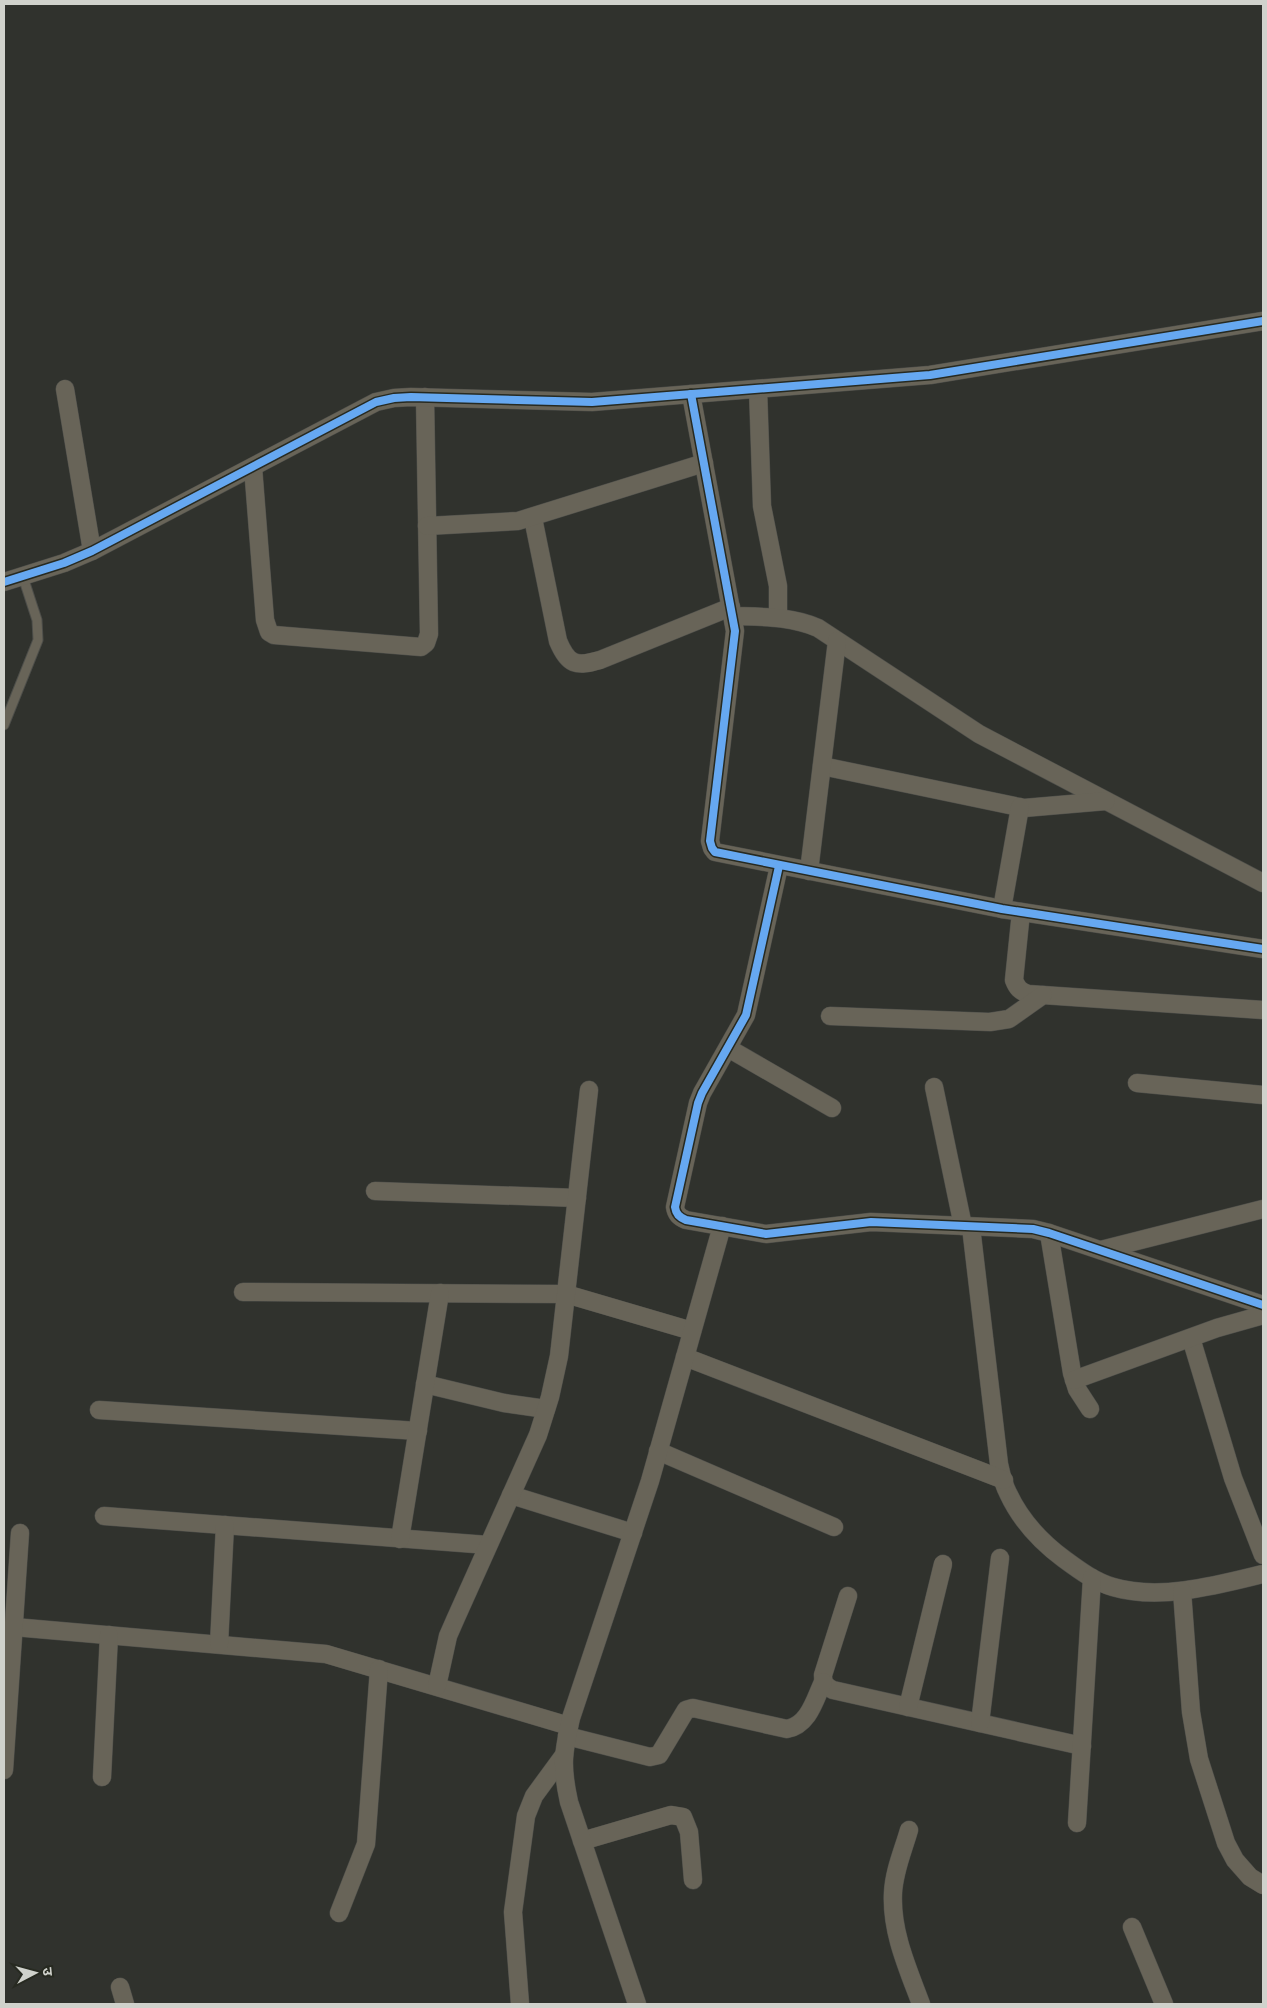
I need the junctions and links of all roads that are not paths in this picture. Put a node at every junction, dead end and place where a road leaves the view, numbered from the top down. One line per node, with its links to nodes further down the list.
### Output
1 (1263, 320): 3 (street)
2 (65, 389): 10 (street)
3 (758, 389): 4 (street); 14 (street)
4 (691, 394): 5 (street); 6 (street)
5 (425, 397): 7 (street); 9 (street)
6 (704, 463): 8 (street); 13 (street)
7 (253, 467): 9 (street); 10 (street)
8 (533, 518): 9 (street); 13 (street)
9 (427, 526)
10 (92, 551): 11 (street)
11 (23, 577): 12 (street); 16 (lane)
12 (4, 582)
13 (732, 611): 14 (street); 20 (street)
14 (778, 618): 15 (street)
15 (837, 641): 17 (street); 18 (street)
16 (4, 724)
17 (822, 766): 19 (street); 21 (street)
18 (1106, 802): 19 (street); 22 (street)
19 (1020, 807): 23 (street)
20 (779, 866): 21 (street); 29 (street)
21 (809, 871): 23 (street)
22 (1263, 883)
23 (1002, 909): 24 (street)
24 (1021, 912): 25 (street); 26 (street)
25 (1263, 949)
26 (1042, 995): 27 (street); 28 (street)
27 (1263, 1010)
28 (830, 1016)
29 (728, 1048): 34 (street); 38 (street)
30 (1137, 1083): 33 (street)
31 (934, 1087): 39 (street)
32 (589, 1090): 36 (street)
33 (1263, 1095)
34 (832, 1108)
35 (375, 1191): 36 (street)
36 (577, 1198): 44 (street)
37 (1263, 1209): 41 (street)
38 (722, 1226): 39 (street); 47 (street)
39 (967, 1227): 40 (street); 57 (street)
40 (1049, 1233): 41 (street); 50 (street)
41 (1101, 1251): 45 (street)
42 (243, 1292): 43 (street)
43 (440, 1293): 44 (street); 51 (street)
44 (566, 1294): 47 (street); 52 (street)
45 (1263, 1305)
46 (1263, 1315): 48 (street)
47 (692, 1331): 49 (street)
48 (1191, 1338): 50 (street); 66 (street)
49 (685, 1357): 56 (street); 57 (street)
50 (1074, 1380): 53 (street)
51 (425, 1384): 52 (street); 55 (street)
52 (546, 1409): 58 (street)
53 (1090, 1409)
54 (99, 1410): 55 (street)
55 (418, 1431): 64 (street)
56 (658, 1451): 61 (street); 63 (street)
57 (1004, 1480): 70 (street)
58 (511, 1495): 63 (street); 65 (street)
59 (104, 1516): 60 (street)
60 (225, 1525): 64 (street); 75 (street)
61 (834, 1527)
62 (20, 1533): 73 (street)
63 (633, 1533): 81 (street)
64 (400, 1539): 65 (street)
65 (488, 1545): 78 (street)
66 (1263, 1556)
67 (1000, 1558): 80 (street)
68 (942, 1564): 79 (street)
69 (1263, 1574): 71 (street)
70 (1092, 1578): 71 (street); 82 (street)
71 (1182, 1591): 90 (street)
72 (848, 1596): 77 (street)
73 (14, 1627): 74 (street); 84 (street)
74 (109, 1635): 75 (street); 85 (street)
75 (219, 1644): 76 (street)
76 (379, 1669): 78 (street); 91 (street)
77 (823, 1682): 79 (street); 81 (street)
78 (437, 1686): 81 (street)
79 (908, 1707): 80 (street)
80 (980, 1723): 82 (street)
81 (568, 1731): 83 (street)
82 (1082, 1746): 86 (street)
83 (564, 1755): 88 (street); 95 (street)
84 (4, 1770)
85 (102, 1777)
86 (1078, 1823)
87 (909, 1830): 97 (street)
88 (582, 1841): 89 (street); 96 (street)
89 (692, 1880)
90 (1263, 1885)
91 (339, 1913)
92 (1132, 1927): 98 (street)
93 (120, 1987): 94 (street)
94 (125, 2004)
95 (520, 2004)
96 (637, 2004)
97 (921, 2004)
98 (1164, 2004)

